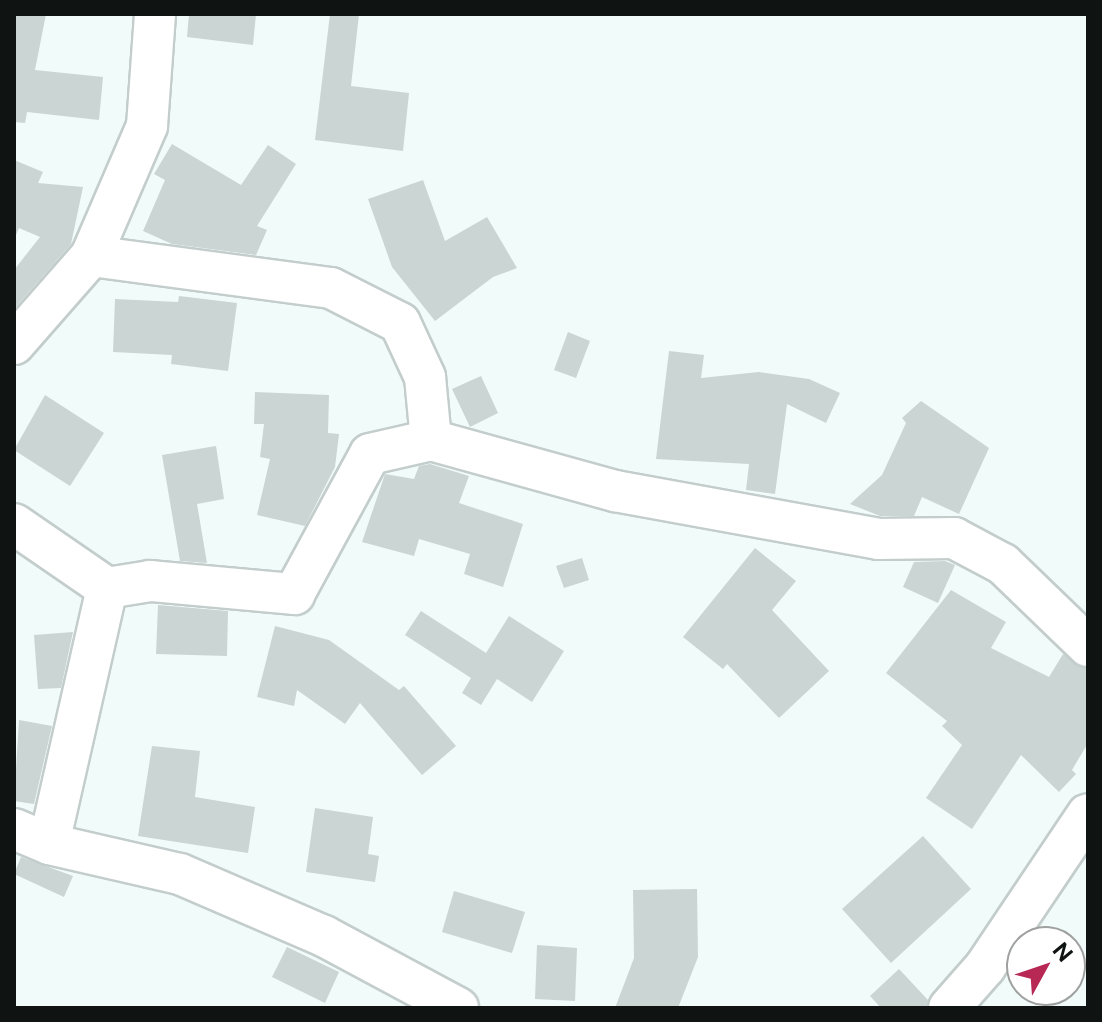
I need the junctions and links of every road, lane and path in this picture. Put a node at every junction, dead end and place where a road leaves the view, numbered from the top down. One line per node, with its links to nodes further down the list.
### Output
1 (155, 14): 2 (street)
2 (91, 256): 3 (street); 4 (street)
3 (14, 344)
4 (431, 440): 6 (street); 7 (street)
5 (14, 524): 6 (street)
6 (107, 588): 9 (street)
7 (1088, 646)
8 (1088, 814): 11 (street)
9 (32, 837): 10 (street)
10 (458, 1008)
11 (949, 1008)

